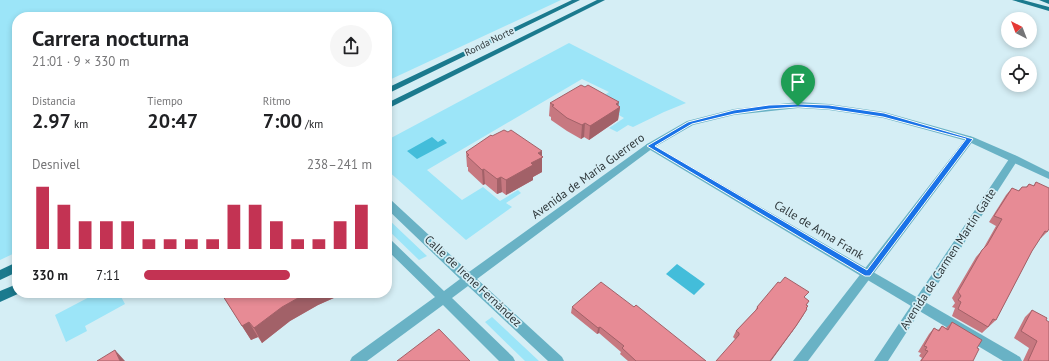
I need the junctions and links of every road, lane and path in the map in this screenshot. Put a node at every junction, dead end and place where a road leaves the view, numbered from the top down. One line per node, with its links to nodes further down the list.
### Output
1 (577, 0): 7 (main road, Ronda Norte)
2 (602, 0): 8 (main road, Ronda Norte)
3 (1015, 0): 6 (main road)
4 (1042, 0): 5 (main road)
5 (1049, 2)
6 (1049, 9)
7 (392, 88)
8 (392, 104)
9 (970, 139): 10 (street, Avenida de María Guerrero); 11 (street, Avenida de María Guerrero); 16 (street)
10 (650, 146): 16 (street, Calle de Anna Frank); 18 (street, Avenida de María Guerrero)
11 (1014, 158): 12 (street, Avenida de María Guerrero); 22 (street, Avenida de Carmen Martín Gaite)
12 (1049, 176)
13 (392, 208): 18 (street, Calle de Irene Fernández)
14 (392, 248): 21 (street)
15 (12, 269): 17 (main road)
16 (868, 274): 22 (street, Calle de Anna Frank); 26 (street)
17 (0, 275)
18 (470, 278): 21 (street, Avenida de María Guerrero); 25 (street, Calle de Irene Fernández)
19 (12, 291): 20 (main road)
20 (0, 297)
21 (443, 299): 23 (street, Avenida de María Guerrero); 24 (street)
22 (919, 304): 27 (street, Avenida de Carmen Martín Gaite); 28 (street, Calle de Anna Frank)
23 (357, 361)
24 (508, 361)
25 (558, 361)
26 (800, 361)
27 (881, 361)
28 (1015, 361)

